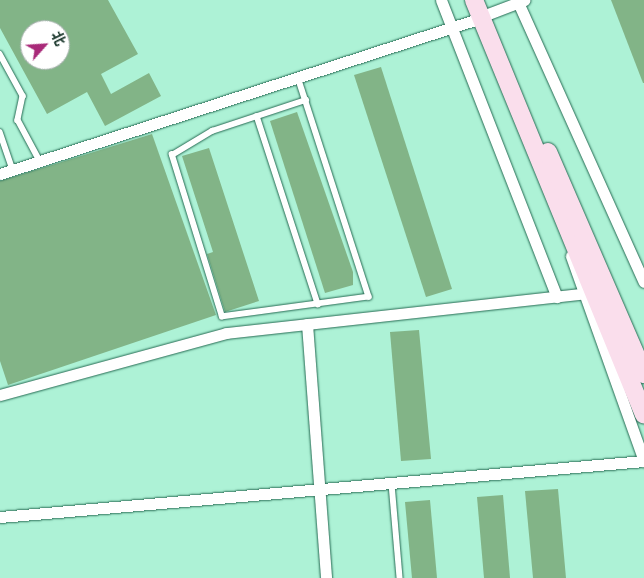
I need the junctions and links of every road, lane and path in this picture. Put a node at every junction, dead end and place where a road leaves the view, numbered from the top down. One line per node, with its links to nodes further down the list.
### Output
1 (441, 0): 5 (street)
2 (474, 0): 4 (main road)
3 (520, 1): 4 (street); 16 (street)
4 (484, 11): 5 (street); 15 (main road); 21 (main road)
5 (452, 28): 7 (street); 18 (street)
6 (0, 54): 11 (lane)
7 (298, 77): 8 (lane); 11 (street)
8 (306, 100): 9 (lane); 19 (lane)
9 (257, 116): 19 (lane); 19 (lane)
10 (0, 132): 13 (lane)
11 (40, 161): 13 (street)
12 (0, 163): 13 (street)
13 (13, 170): 14 (street)
14 (0, 174)
15 (558, 210): 17 (street); 23 (main road)
16 (644, 282)
17 (582, 294): 18 (street); 24 (street)
18 (557, 297): 20 (street)
19 (318, 304)
20 (308, 324): 22 (street); 26 (street)
21 (644, 374)
22 (0, 395)
23 (644, 415)
24 (644, 461): 25 (street)
25 (392, 484): 26 (street); 29 (lane)
26 (320, 490): 27 (street); 28 (street)
27 (0, 517)
28 (326, 578)
29 (400, 578)

